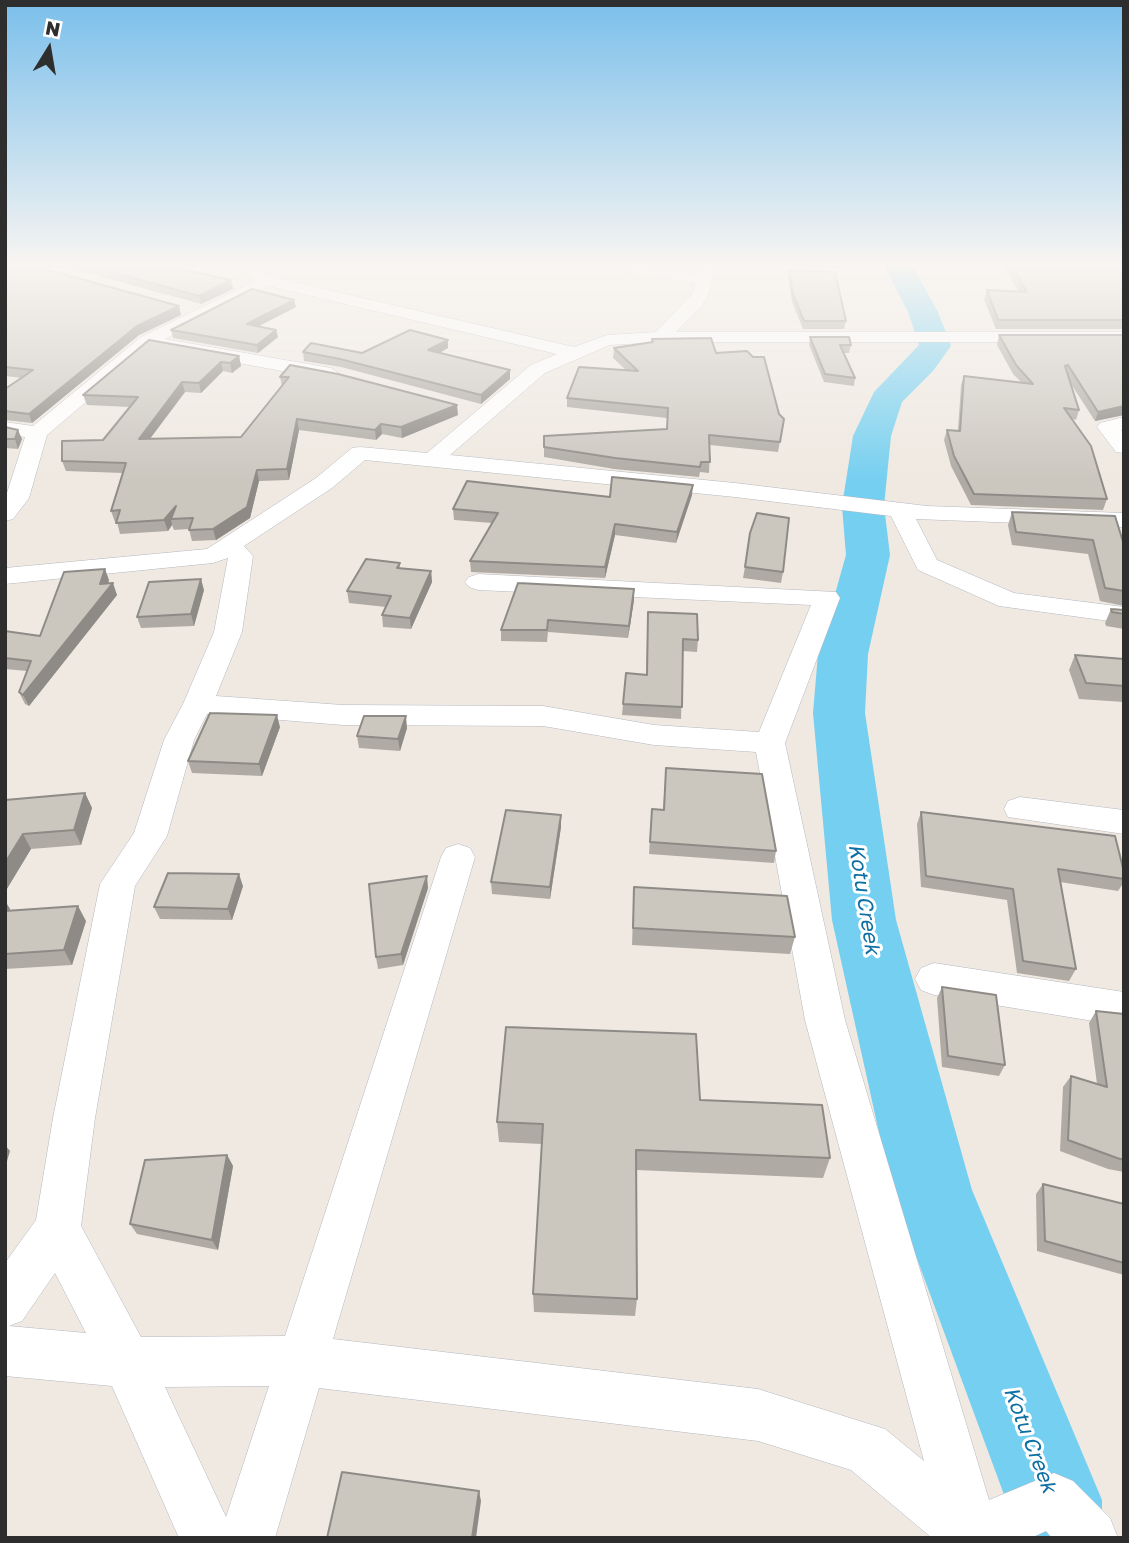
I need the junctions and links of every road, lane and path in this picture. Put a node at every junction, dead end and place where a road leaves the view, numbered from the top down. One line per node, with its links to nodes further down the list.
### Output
1 (155, 337): 4 (street)
2 (512, 337): 5 (street)
3 (661, 337): 5 (street)
4 (147, 341): 6 (street); 11 (street)
5 (575, 353): 8 (street)
6 (354, 380)
7 (459, 407): 8 (street)
8 (485, 414): 13 (street)
9 (1124, 423): 12 (street)
10 (5, 428): 11 (street)
11 (37, 433): 14 (street)
12 (1124, 447)
13 (432, 460): 15 (street); 17 (street)
14 (9, 504)
15 (900, 510): 16 (street); 20 (street)
16 (1124, 520)
17 (228, 546): 18 (street); 21 (street)
18 (5, 576)
19 (478, 582): 22 (street)
20 (1124, 615)
21 (198, 704): 22 (street); 28 (street)
22 (770, 743): 33 (street)
23 (1020, 809): 24 (street)
24 (1124, 822)
25 (458, 857): 31 (street)
26 (934, 979): 27 (street)
27 (1124, 1009)
28 (58, 1229): 29 (street); 32 (street)
29 (5, 1304)
30 (5, 1351): 32 (street)
31 (303, 1361): 32 (street); 33 (street); 35 (street)
32 (127, 1362): 34 (street)
33 (973, 1536): 36 (street)
34 (207, 1538)
35 (247, 1538)
36 (1090, 1538)

